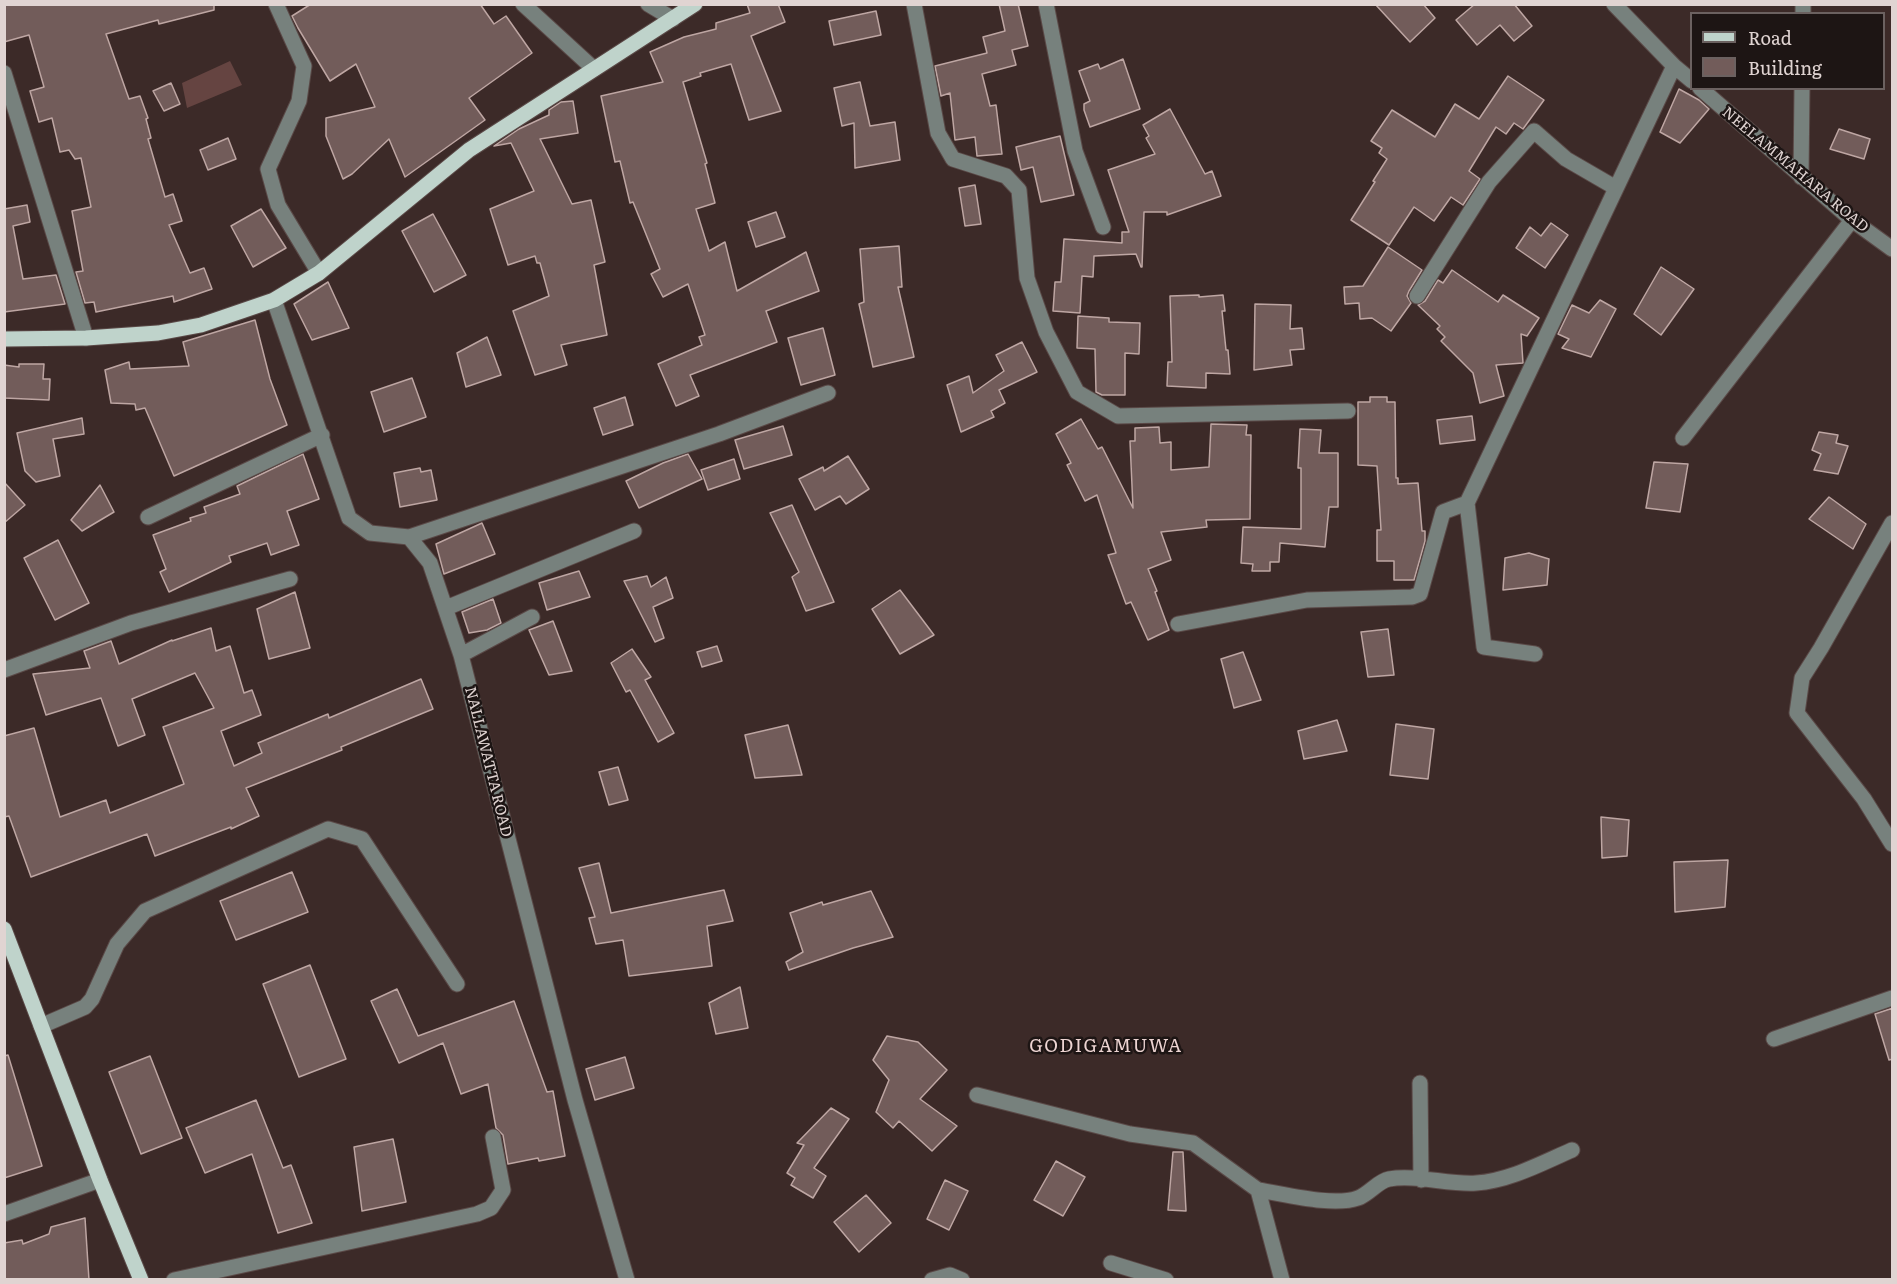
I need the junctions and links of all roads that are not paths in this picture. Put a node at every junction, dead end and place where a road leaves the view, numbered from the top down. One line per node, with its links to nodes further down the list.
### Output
1 (276, 4): 20 (street)
2 (523, 4): 10 (street)
3 (648, 4): 8 (street)
4 (695, 4): 8 (main road)
5 (914, 4): 26 (street)
6 (1046, 4): 18 (street)
7 (1614, 4): 9 (street)
8 (673, 19): 10 (main road)
9 (1674, 66): 12 (street); 16 (street)
10 (594, 69): 20 (main road)
11 (4, 74): 23 (street)
12 (1690, 79)
13 (1702, 90): 15 (street, NEELAMMAHARA ROAD)
14 (1802, 90): 15 (street)
15 (1801, 177): 17 (street, NEELAMMAHARA ROAD)
16 (1616, 188): 21 (street); 29 (street)
17 (1852, 220): 19 (street, NEELAMMAHARA ROAD); 28 (street)
18 (1103, 227)
19 (1893, 249)
20 (319, 273): 22 (main road)
21 (1417, 296)
22 (274, 300): 23 (main road); 27 (street)
23 (86, 338): 24 (main road)
24 (4, 339)
25 (828, 393): 33 (street)
26 (1348, 411)
27 (321, 435): 30 (street); 33 (street)
28 (1683, 438)
29 (1467, 503): 37 (street); 38 (street)
30 (148, 518)
31 (1893, 524): 41 (street)
32 (634, 531): 35 (street)
33 (410, 537): 35 (street, NALLAWATTA ROAD)
34 (290, 579): 40 (street)
35 (446, 608): 39 (street, NALLAWATTA ROAD)
36 (532, 617): 39 (street)
37 (1178, 624)
38 (1535, 654)
39 (461, 655): 58 (street, NALLAWATTA ROAD)
40 (4, 670)
41 (1893, 844)
42 (5, 932): 45 (main road)
43 (457, 984): 45 (street)
44 (1893, 998): 46 (street)
45 (41, 1026): 51 (main road)
46 (1774, 1039)
47 (1420, 1083): 52 (street)
48 (977, 1095): 53 (street)
49 (493, 1137): 57 (street)
50 (1572, 1150): 52 (street)
51 (100, 1180): 54 (street); 56 (main road)
52 (1422, 1180): 53 (street)
53 (1258, 1190): 62 (street)
54 (4, 1214)
55 (1111, 1263): 61 (street)
56 (141, 1280)
57 (174, 1280)
58 (627, 1280)
59 (932, 1280): 60 (street)
60 (962, 1280)
61 (1166, 1280)
62 (1281, 1280)

